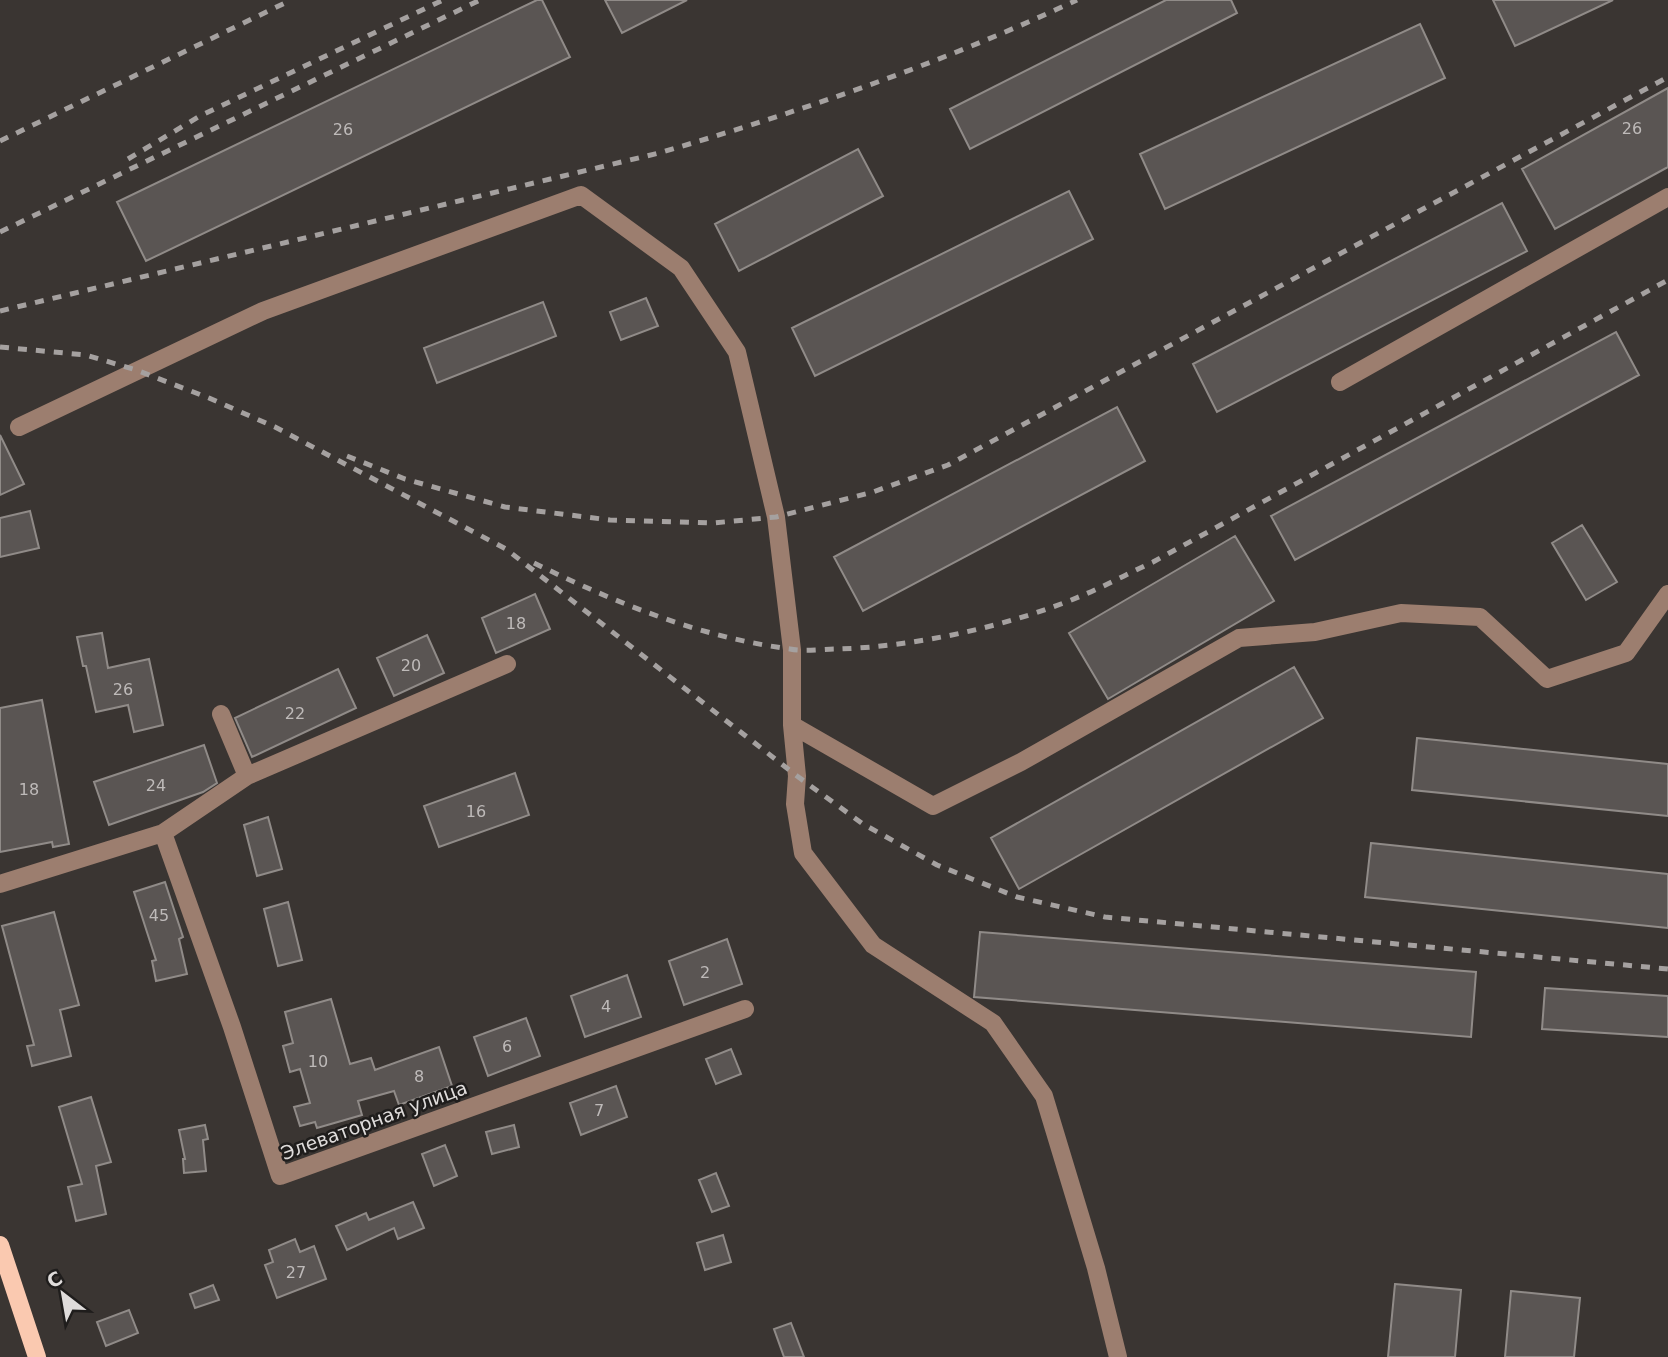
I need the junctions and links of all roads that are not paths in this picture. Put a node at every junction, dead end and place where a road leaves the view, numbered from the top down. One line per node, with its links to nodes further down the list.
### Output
1 (1668, 197): 2 (street)
2 (1340, 382)
3 (19, 427): 7 (street)
4 (1668, 594): 7 (street)
5 (507, 664): 8 (street)
6 (220, 714): 8 (street)
7 (792, 725): 14 (street)
8 (247, 776): 9 (street)
9 (163, 833): 10 (street); 11 (street, Элеваторная улица)
10 (0, 884)
11 (745, 1009)
12 (0, 1245): 13 (main road)
13 (37, 1357)
14 (1118, 1357)

